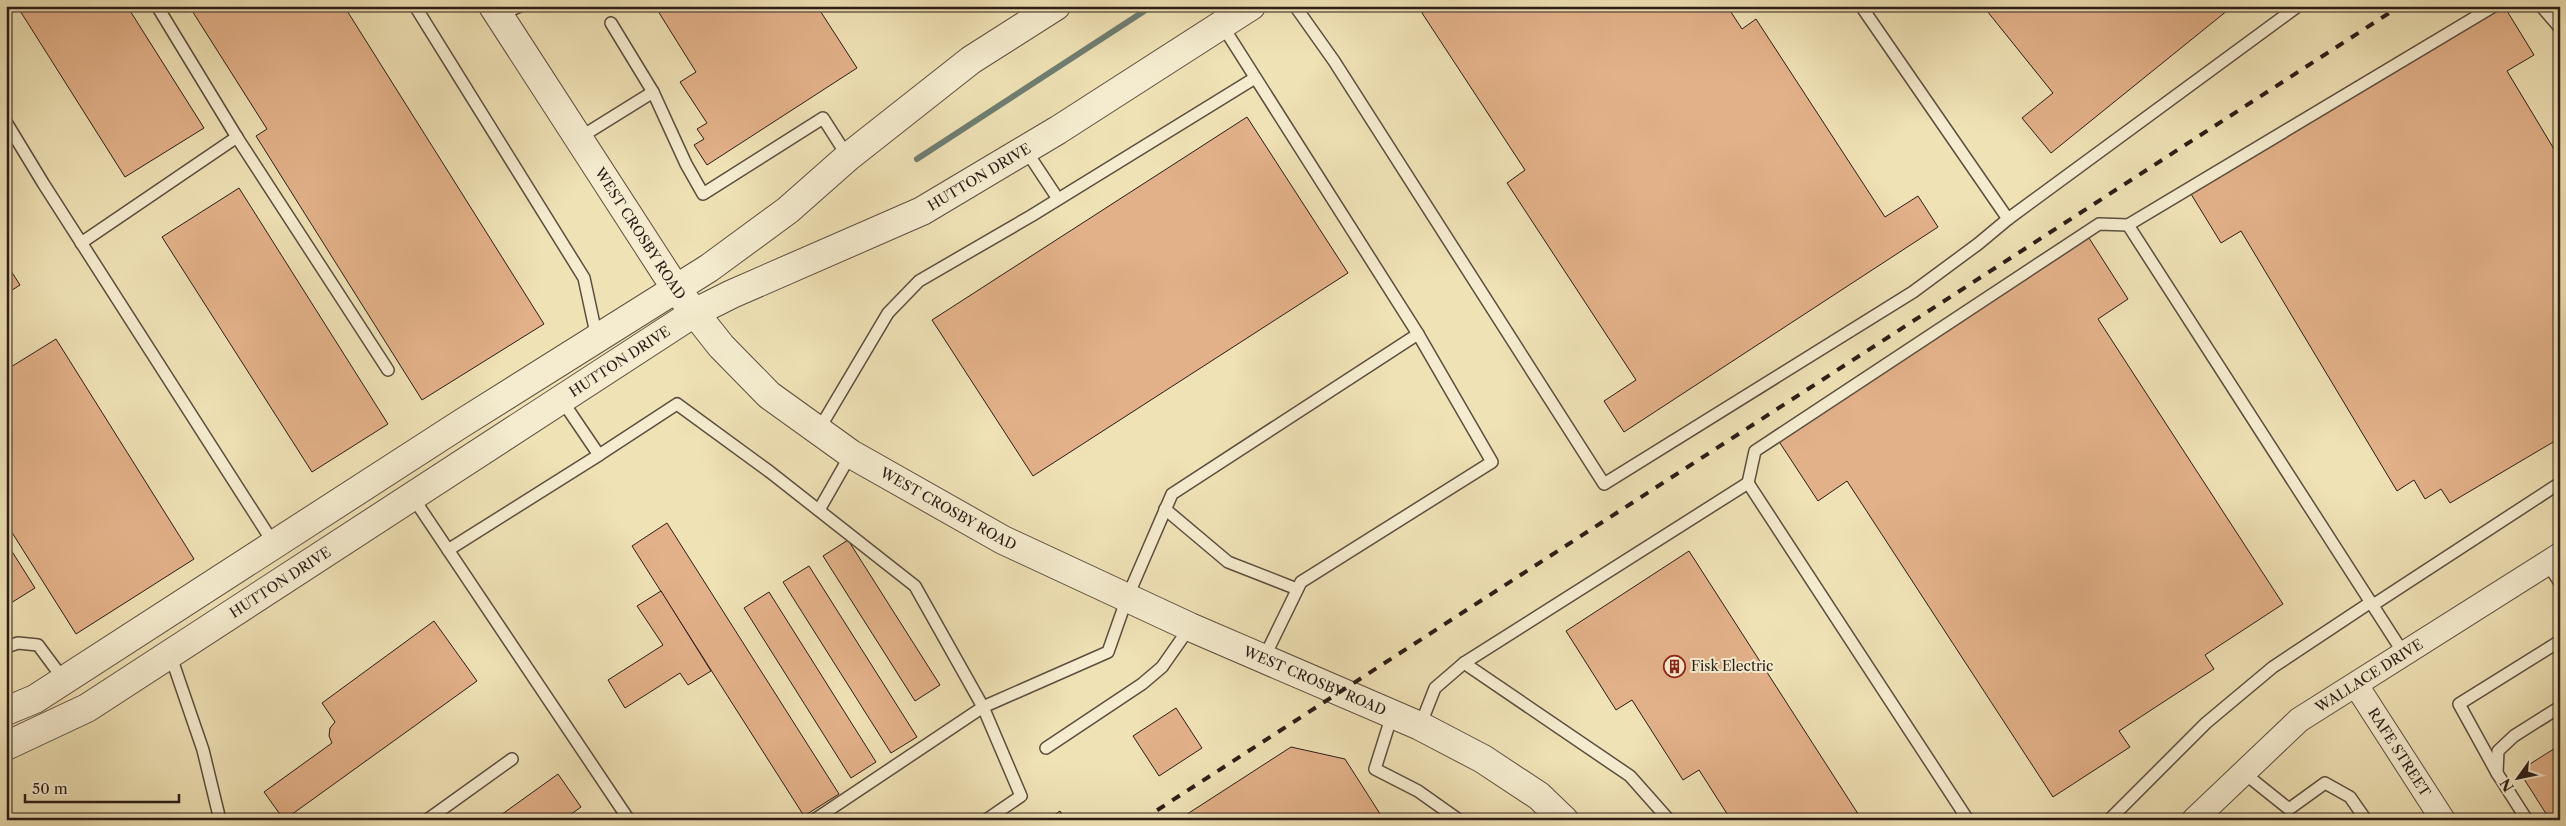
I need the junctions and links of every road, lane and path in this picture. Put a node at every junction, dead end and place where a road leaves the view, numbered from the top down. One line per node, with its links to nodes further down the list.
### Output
1 (157, 6): 17 (lane)
2 (415, 6): 28 (lane)
3 (1056, 6): 20 (street)
4 (1251, 6): 12 (street, HUTTON DRIVE)
5 (1295, 6): 22 (lane)
6 (1861, 6): 22 (lane)
7 (2298, 6): 22 (lane)
8 (2494, 6): 23 (lane)
9 (2541, 6): 13 (lane)
10 (504, 9): 18 (street, WEST CROSBY ROAD)
11 (612, 23): 15 (lane)
12 (1222, 25): 14 (lane); 19 (street, HUTTON DRIVE)
13 (2560, 28)
14 (1255, 78): 21 (lane); 27 (lane)
15 (653, 92): 18 (lane); 20 (lane)
16 (6, 122): 24 (lane)
17 (237, 137): 24 (lane); 29 (lane)
18 (578, 139): 25 (street, WEST CROSBY ROAD)
19 (1025, 149): 21 (lane); 26 (street, HUTTON DRIVE)
20 (848, 157): 25 (street)
21 (1058, 200): 31 (lane)
22 (2008, 219)
23 (2128, 225): 35 (lane); 46 (lane)
24 (81, 243): 40 (lane)
25 (676, 289): 26 (street, WEST CROSBY ROAD); 28 (street)
26 (694, 313): 30 (street, HUTTON DRIVE); 31 (street, WEST CROSBY ROAD)
27 (1418, 334): 38 (lane); 44 (lane)
28 (597, 338): 34 (street)
29 (388, 370)
30 (561, 399): 33 (lane); 37 (street, HUTTON DRIVE)
31 (818, 430): 32 (street, WEST CROSBY ROAD)
32 (851, 454): 39 (lane); 45 (street, WEST CROSBY ROAD)
33 (599, 455): 39 (lane); 41 (lane)
34 (393, 468): 37 (street); 40 (street)
35 (1748, 483): 54 (lane); 75 (lane)
36 (2560, 483): 46 (lane)
37 (412, 496): 41 (lane); 51 (street, HUTTON DRIVE)
38 (1165, 509): 44 (lane); 45 (lane)
39 (819, 510): 57 (lane)
40 (274, 544): 47 (street)
41 (448, 550): 69 (lane)
42 (2553, 559): 43 (lane); 52 (street, WALLACE DRIVE)
43 (2560, 583)
44 (1297, 589): 53 (lane)
45 (1127, 598): 48 (street, WEST CROSBY ROAD); 57 (lane)
46 (2372, 604): 52 (lane); 76 (lane)
47 (150, 624): 51 (street); 55 (street)
48 (1190, 627): 53 (street, WEST CROSBY ROAD); 63 (lane)
49 (2560, 641): 66 (lane)
50 (6, 647): 55 (lane)
51 (170, 654): 62 (street, HUTTON DRIVE); 67 (lane)
52 (2404, 654): 56 (street, WALLACE DRIVE)
53 (1263, 660): 60 (street, WEST CROSBY ROAD)
54 (1464, 664): 61 (lane); 74 (lane)
55 (64, 680): 59 (street)
56 (2356, 684): 65 (street, WALLACE DRIVE); 79 (street, RAFE STREET)
57 (983, 707): 70 (lane); 71 (lane)
58 (2560, 707): 66 (lane)
59 (6, 711)
60 (1392, 715): 61 (street, WEST CROSBY ROAD); 72 (lane)
61 (1420, 726): 73 (street, WEST CROSBY ROAD)
62 (6, 746)
63 (1046, 748)
64 (512, 759): 68 (lane)
65 (2244, 773): 77 (street, WALLACE DRIVE); 78 (lane)
66 (2497, 773): 80 (lane)
67 (220, 820)
68 (427, 820)
69 (629, 820)
70 (814, 820)
71 (986, 820)
72 (1458, 820)
73 (1564, 820)
74 (1669, 820)
75 (1968, 820)
76 (2109, 820)
77 (2194, 820)
78 (2366, 820)
79 (2443, 820)
80 (2527, 820)

